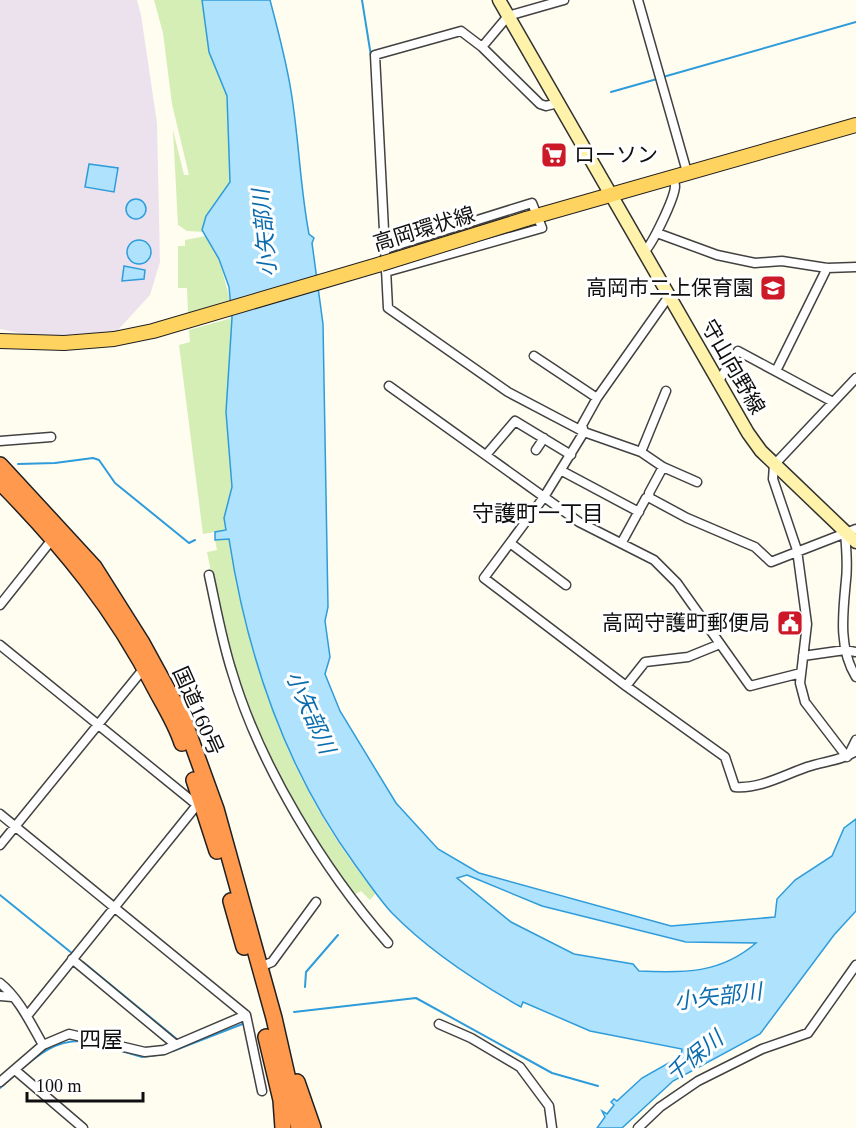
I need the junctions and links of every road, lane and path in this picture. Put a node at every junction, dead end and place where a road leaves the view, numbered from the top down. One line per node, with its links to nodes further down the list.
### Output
1 (499, 0): 4 (main road, 守山向野線)
2 (564, 0): 4 (street)
3 (638, 0): 8 (street)
4 (508, 16): 5 (street); 6 (main road, 守山向野線)
5 (482, 47): 6 (street); 13 (street)
6 (558, 103): 10 (main road, 守山向野線)
7 (856, 125): 8 (main road, 高岡環状線)
8 (687, 172): 9 (main road, 高岡環状線)
9 (672, 176): 10 (main road, 高岡環状線); 12 (street)
10 (611, 194): 11 (main road, 高岡環状線); 14 (main road, 守山向野線)
11 (532, 217): 13 (street); 16 (main road, 高岡環状線, bridge)
12 (657, 233): 14 (street); 17 (street)
13 (385, 249): 16 (street)
14 (643, 253): 18 (main road, 守山向野線)
15 (856, 267): 17 (street)
16 (384, 268): 19 (main road, 高岡環状線); 28 (street)
17 (827, 268): 21 (street)
18 (669, 296): 23 (main road, 守山向野線); 26 (street)
19 (0, 341)
20 (534, 356): 26 (street)
21 (776, 371): 23 (street); 27 (street)
22 (856, 378): 27 (street)
23 (718, 382): 37 (main road, 守山向野線)
24 (389, 386): 34 (street)
25 (666, 391): 33 (street)
26 (597, 398): 28 (street)
27 (834, 402): 37 (street)
28 (584, 432): 33 (street); 35 (street)
29 (51, 437): 31 (street)
30 (543, 438): 32 (street); 34 (street); 35 (street)
31 (0, 441)
32 (536, 450)
33 (641, 452): 38 (street)
34 (486, 455): 42 (street)
35 (571, 455): 39 (street)
36 (0, 465): 76 (highway, 国道160号)
37 (774, 465): 45 (main road, 守山向野線); 50 (street)
38 (663, 467): 41 (street); 43 (street)
39 (562, 471): 42 (street); 44 (street)
40 (0, 482): 46 (highway, 国道160号)
41 (697, 482)
42 (544, 497): 47 (street); 49 (street)
43 (650, 498): 44 (street); 50 (street)
44 (639, 512): 47 (street)
45 (851, 531): 48 (main road, 守山向野線); 50 (street); 56 (street)
46 (54, 537): 53 (street); 59 (highway, 国道160号)
47 (622, 542): 54 (street)
48 (856, 542)
49 (510, 543): 52 (street); 62 (street)
50 (797, 550): 58 (street)
51 (209, 575): 73 (street)
52 (566, 585)
53 (0, 605)
54 (720, 644): 60 (street); 62 (street)
55 (0, 645): 63 (street)
56 (845, 650): 57 (street); 58 (street); 61 (street)
57 (856, 652)
58 (803, 656): 60 (street)
59 (145, 667): 63 (street); 67 (highway, 国道160号)
60 (801, 673): 66 (street)
61 (856, 676)
62 (626, 686): 66 (street)
63 (97, 726): 67 (street); 69 (street)
64 (856, 740): 66 (street)
65 (856, 751): 66 (street)
66 (847, 757)
67 (199, 802): 72 (street); 82 (highway, 国道160号)
68 (0, 813): 69 (street)
69 (15, 825): 70 (street); 72 (street)
70 (0, 845)
71 (316, 902): 76 (street)
72 (116, 908): 74 (street); 80 (street)
73 (388, 943)
74 (72, 959): 81 (street); 85 (street)
75 (856, 965): 95 (street)
76 (260, 967): 82 (highway, 国道160号)
77 (0, 982): 79 (street)
78 (0, 996): 79 (street)
79 (12, 997): 81 (street)
80 (246, 1015): 85 (street); 88 (street)
81 (27, 1016): 84 (street)
82 (268, 1018): 90 (highway); 91 (highway); 92 (highway); 93 (highway)
83 (439, 1024): 94 (street)
84 (43, 1045): 85 (street); 86 (street)
85 (176, 1045)
86 (17, 1072): 87 (street); 89 (street)
87 (0, 1082)
88 (262, 1091)
89 (83, 1128)
90 (283, 1128)
91 (295, 1128)
92 (299, 1128)
93 (313, 1128)
94 (552, 1128)
95 (638, 1128)

